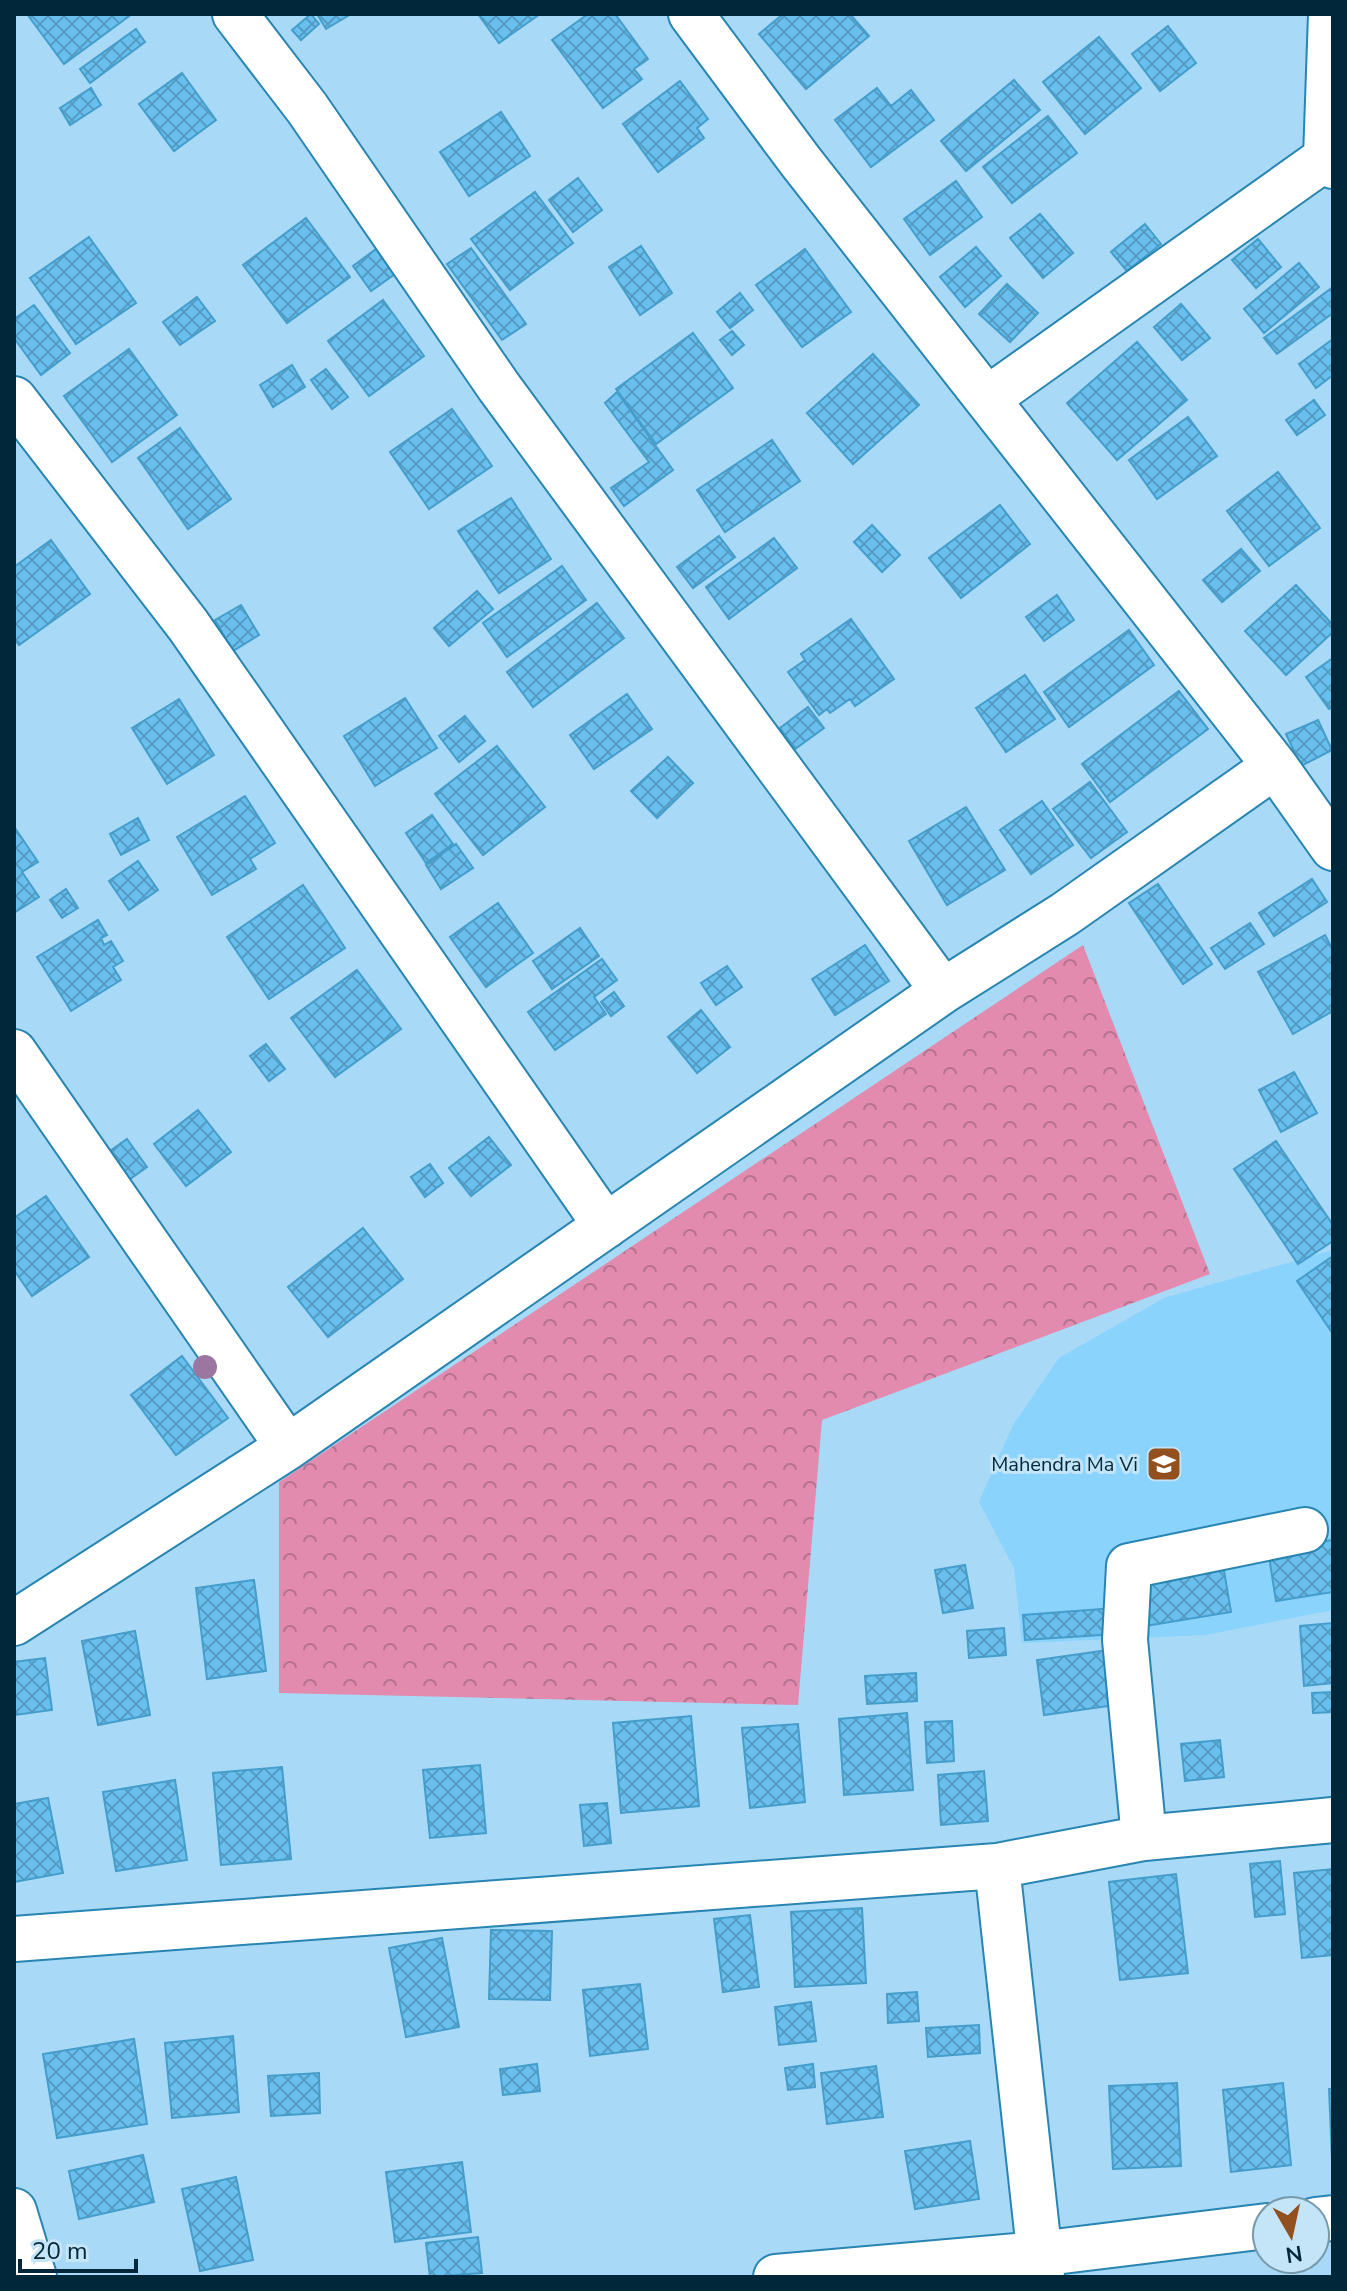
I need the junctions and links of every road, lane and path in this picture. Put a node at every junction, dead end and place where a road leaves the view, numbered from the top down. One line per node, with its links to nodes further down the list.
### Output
1 (235, 14): 9 (street)
2 (691, 14): 6 (street)
3 (1331, 14): 4 (street)
4 (1330, 162): 6 (street)
5 (14, 399): 11 (street)
6 (987, 399): 7 (street)
7 (1275, 766): 8 (street); 9 (street)
8 (1333, 848)
9 (943, 991): 11 (street)
10 (14, 1052): 12 (street)
11 (606, 1226): 12 (street)
12 (288, 1447): 14 (street)
13 (1305, 1530): 16 (street)
14 (14, 1623)
15 (1333, 1820): 16 (street)
16 (1144, 1838): 17 (street)
17 (997, 1866): 18 (street); 21 (street)
18 (14, 1939)
19 (14, 2211): 22 (street)
20 (1251, 2229): 21 (street)
21 (1040, 2266): 23 (street)
22 (34, 2277)
23 (776, 2277)

